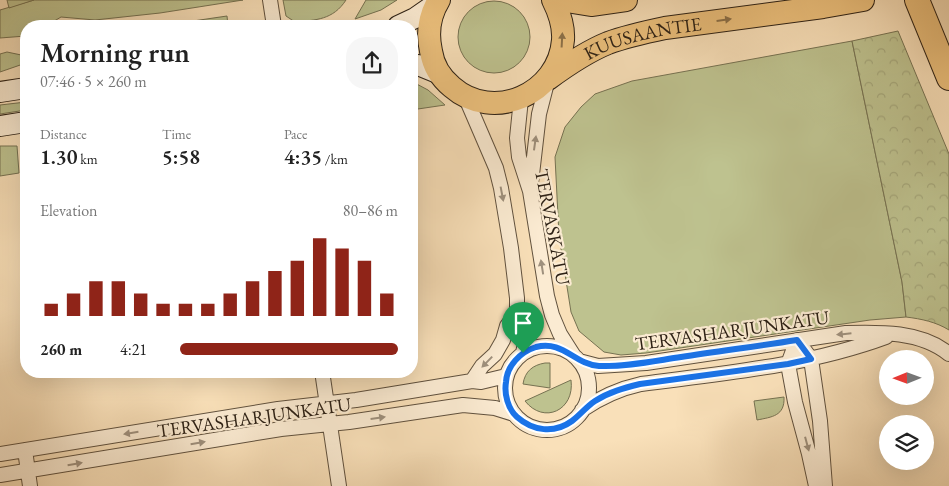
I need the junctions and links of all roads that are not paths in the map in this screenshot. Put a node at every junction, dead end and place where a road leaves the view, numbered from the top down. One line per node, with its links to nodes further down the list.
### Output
1 (270, 0): 8 (street)
2 (553, 0): 13 (main road, one-way to 2)
3 (560, 0): 4 (main road)
4 (626, 0)
5 (863, 0): 13 (main road, KUUSAANTIE, one-way to 5)
6 (438, 1): 9 (main road); 12 (main road)
7 (920, 7): 10 (highway); 14 (highway)
8 (273, 20)
9 (411, 20)
10 (949, 34)
11 (418, 65): 12 (main road)
12 (440, 74): 17 (main road)
13 (548, 78): 18 (main road); 21 (street, one-way to 13)
14 (949, 78)
15 (20, 89): 16 (main road)
16 (0, 92)
17 (465, 96): 18 (main road); 22 (street, one-way to 22)
18 (521, 99): 21 (street, TERVASKATU)
19 (20, 123): 20 (main road)
20 (0, 126)
21 (530, 191): 27 (street, TERVASKATU, one-way to 21)
22 (517, 313): 25 (street); 32 (street, one-way to 32)
23 (891, 334): 24 (street, TERVASHARJUNKATU, one-way to 24); 26 (street, TERVASHARJUNKATU); 28 (street, TERVASHARJUNKATU)
24 (797, 340): 27 (street, TERVASHARJUNKATU); 28 (street); 29 (street)
25 (523, 353): 27 (street); 30 (street)
26 (949, 354)
27 (577, 359): 34 (street)
28 (811, 359): 29 (street, TERVASHARJUNKATU); 44 (street)
29 (788, 364): 34 (street, TERVASHARJUNKATU); 43 (street, one-way to 43)
30 (506, 376): 32 (street, TERVASHARJUNKATU); 35 (street)
31 (323, 378): 33 (street)
32 (472, 380): 33 (street, TERVASHARJUNKATU)
33 (326, 402): 36 (street); 37 (street, TERVASHARJUNKATU, one-way to 37)
34 (582, 410): 35 (street)
35 (514, 414): 36 (street, TERVASHARJUNKATU, one-way to 35)
36 (329, 424): 39 (street, TERVASHARJUNKATU, one-way to 36); 42 (street)
37 (25, 450): 38 (street, TERVASHARJUNKATU); 39 (street)
38 (0, 454)
39 (27, 472): 40 (street, TERVASHARJUNKATU); 41 (street)
40 (0, 475)
41 (30, 486)
42 (339, 486)
43 (816, 486)
44 (825, 486)

